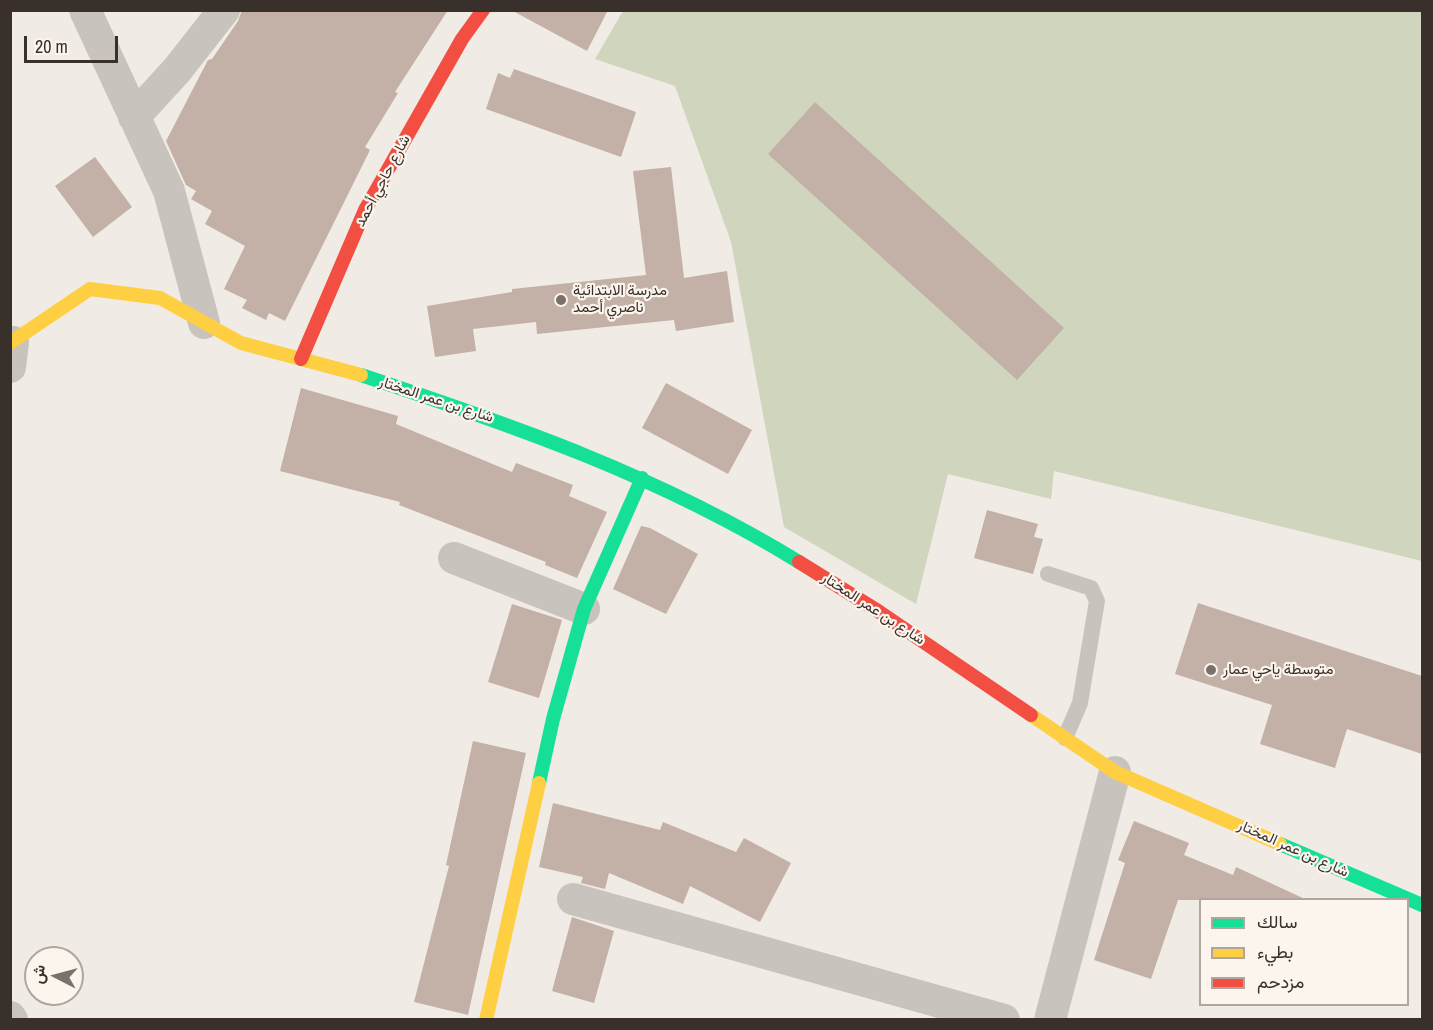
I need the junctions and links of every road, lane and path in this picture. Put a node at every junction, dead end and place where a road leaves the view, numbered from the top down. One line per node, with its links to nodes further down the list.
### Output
1 (85, 10): 4 (street)
2 (224, 10): 4 (street)
3 (483, 10): 7 (street, شارع حاجي أحمد)
4 (134, 117): 5 (street)
5 (204, 322): 6 (street, شارع بن عمر المختار); 7 (street, شارع بن عمر المختار)
6 (11, 351)
7 (301, 360): 8 (street, شارع بن عمر المختار)
8 (642, 478): 11 (street); 12 (street, شارع بن عمر المختار)
9 (454, 558): 11 (street)
10 (1048, 574): 12 (lane)
11 (584, 609): 16 (street)
12 (1065, 738): 13 (street, شارع بن عمر المختار)
13 (1115, 772): 15 (street, شارع بن عمر المختار); 18 (street)
14 (573, 898): 17 (street)
15 (1406, 898)
16 (486, 1020)
17 (1004, 1020)
18 (1050, 1020)

